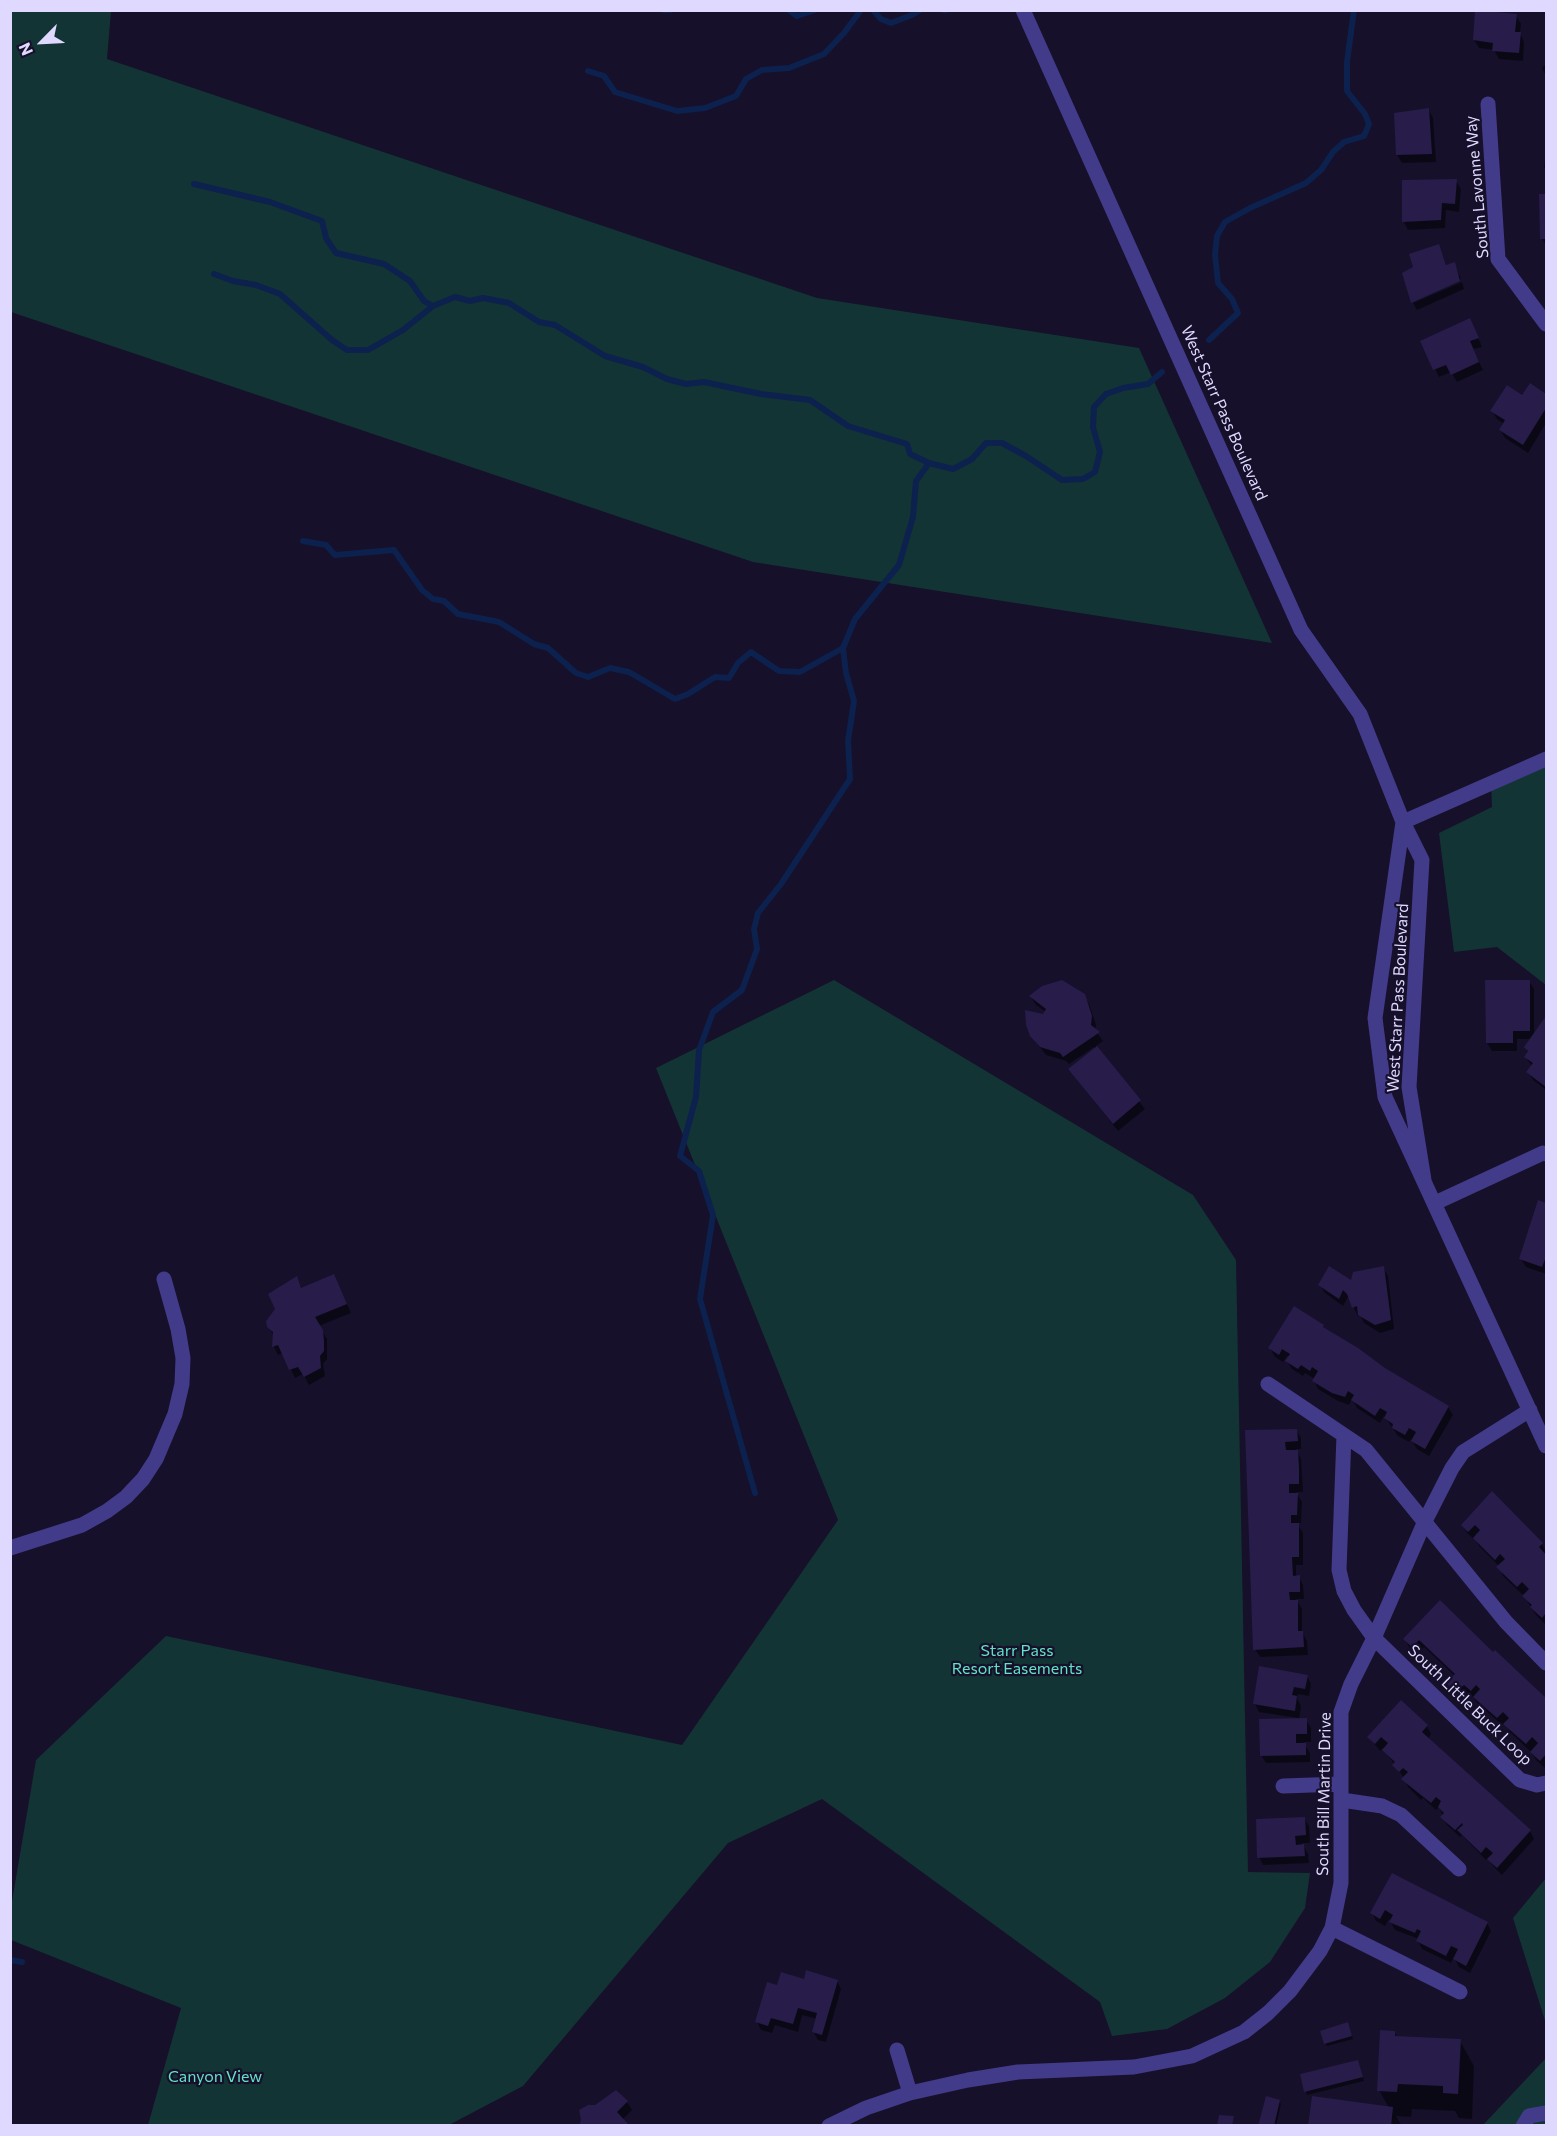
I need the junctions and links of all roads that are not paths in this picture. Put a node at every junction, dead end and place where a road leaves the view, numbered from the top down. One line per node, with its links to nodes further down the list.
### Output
1 (1023, 10): 5 (street, West Starr Pass Boulevard)
2 (1488, 104): 3 (street, South Lavonne Way)
3 (1546, 324)
4 (1546, 759): 5 (street)
5 (1403, 822): 7 (street, West Starr Pass Boulevard); 7 (street, West Starr Pass Boulevard)
6 (1545, 1154): 8 (street)
7 (1424, 1180): 8 (street, West Starr Pass Boulevard)
8 (1435, 1203): 11 (street, West Starr Pass Boulevard)
9 (164, 1280): 15 (street)
10 (1268, 1384): 12 (street)
11 (1530, 1410): 13 (street, West Starr Pass Boulevard); 14 (street, South Bill Martin Drive)
12 (1344, 1436): 14 (street); 16 (street, South Little Buck Loop)
13 (1546, 1446)
14 (1425, 1521): 16 (street, South Bill Martin Drive); 17 (street)
15 (10, 1548)
16 (1374, 1638): 18 (street, South Little Buck Loop); 19 (street, South Bill Martin Drive)
17 (1546, 1663)
18 (1546, 1783)
19 (1341, 1784): 20 (street); 21 (street, South Bill Martin Drive)
20 (1283, 1786)
21 (1342, 1800): 22 (street); 23 (street, South Bill Martin Drive)
22 (1459, 1869)
23 (1332, 1928): 24 (street); 26 (street, South Bill Martin Drive)
24 (1460, 1992)
25 (897, 2050): 26 (street)
26 (910, 2093): 28 (street, South Bill Martin Drive)
27 (1546, 2113): 29 (street)
28 (830, 2126)
29 (1523, 2126)

